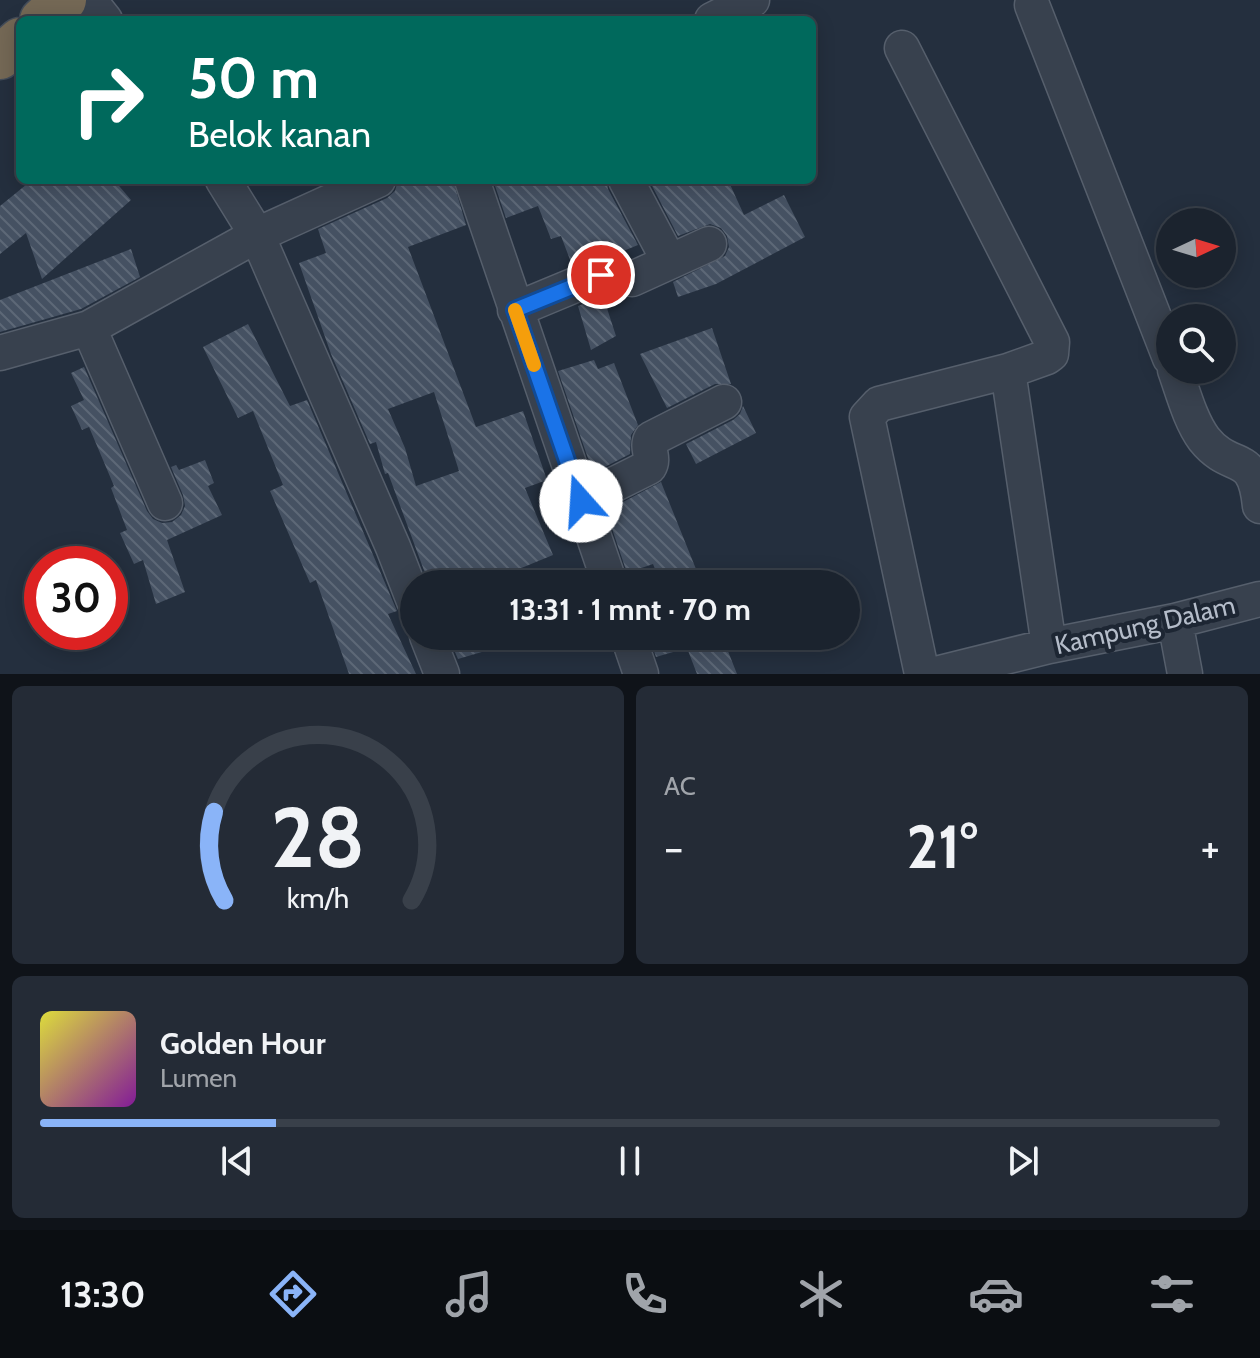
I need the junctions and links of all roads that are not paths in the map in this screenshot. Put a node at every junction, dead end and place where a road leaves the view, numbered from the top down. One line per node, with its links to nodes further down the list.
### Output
1 (64, 0): 5 (highway)
2 (89, 0): 6 (street)
3 (752, 0): 7 (street)
4 (1032, 5): 19 (street)
5 (46, 16)
6 (102, 16)
7 (720, 16)
8 (16, 43): 10 (highway)
9 (902, 48): 22 (street)
10 (0, 57)
11 (225, 184): 15 (street)
12 (369, 184): 15 (street)
13 (473, 184): 18 (street)
14 (628, 184): 17 (street)
15 (257, 235): 20 (street); 28 (street)
16 (709, 244): 17 (street)
17 (669, 261): 18 (street)
18 (515, 310): 25 (street)
19 (1156, 322)
20 (89, 328): 21 (street); 26 (street)
21 (0, 353)
22 (1008, 371): 32 (street); 37 (street)
23 (1181, 384): 27 (street)
24 (724, 402): 25 (street)
25 (581, 501): 29 (street)
26 (165, 503)
27 (1260, 506)
28 (402, 570)
29 (605, 570)
30 (1260, 599): 31 (street, Kampung Dalam)
31 (1175, 621): 32 (street, Kampung Dalam); 39 (street)
32 (1049, 646): 38 (street, Kampung Dalam)
33 (433, 650): 35 (street)
34 (633, 650): 36 (street)
35 (442, 674)
36 (641, 674)
37 (922, 674)
38 (936, 674)
39 (1185, 674)

